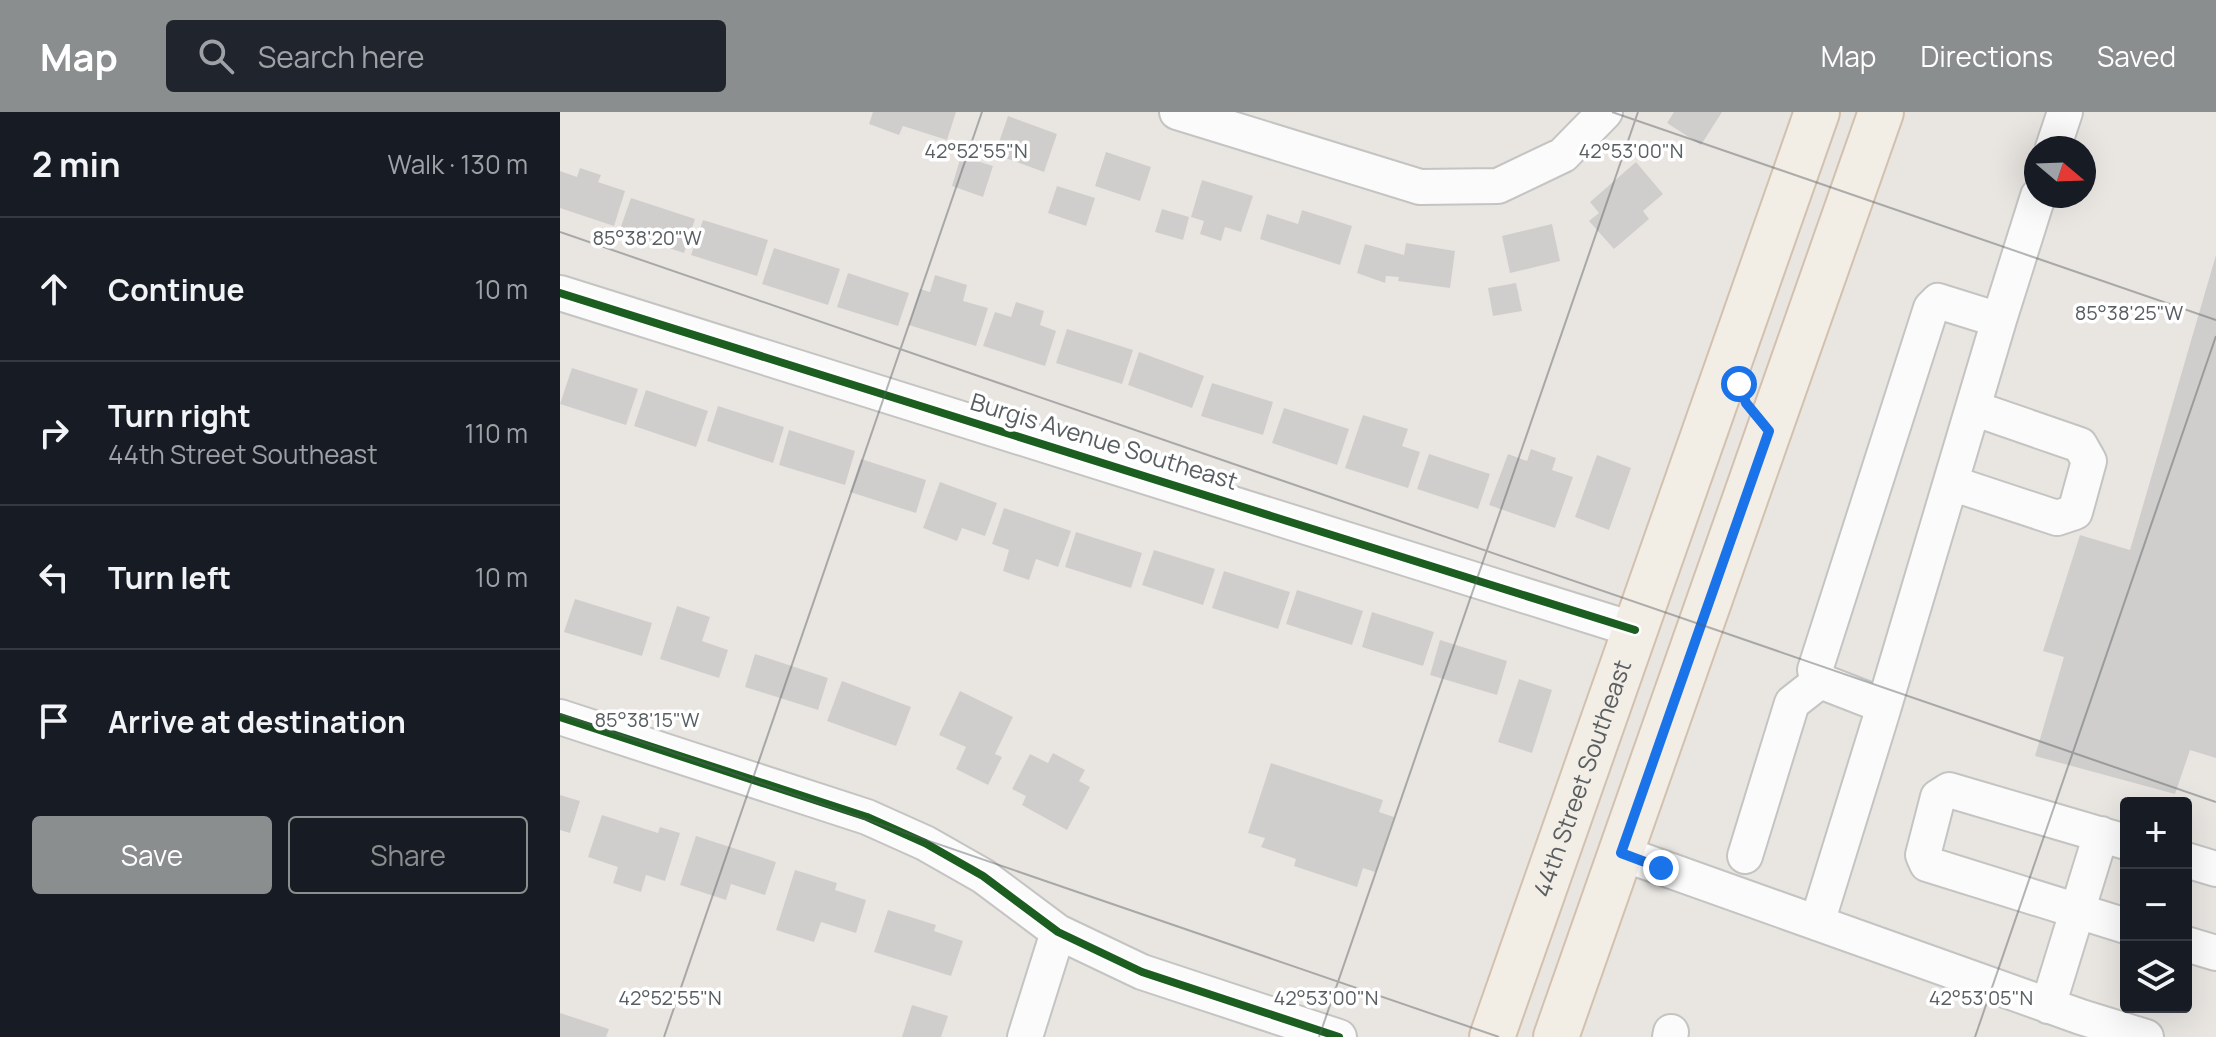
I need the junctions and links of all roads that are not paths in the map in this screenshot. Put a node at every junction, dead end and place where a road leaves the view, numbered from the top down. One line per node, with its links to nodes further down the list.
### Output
1 (1177, 112): 2 (street)
2 (1605, 112)
3 (1817, 112): 10 (main road, 44th Street Southeast)
4 (1881, 112): 12 (main road)
5 (2065, 112): 6 (street)
6 (2057, 136)
7 (2034, 208): 9 (street)
8 (560, 293): 14 (street, Burgis Avenue Southeast)
9 (1999, 320): 11 (street); 15 (street)
10 (1735, 346): 12 (main road); 14 (main road, 44th Street Southeast)
11 (1973, 408): 13 (street); 13 (street)
12 (1769, 431): 18 (main road)
13 (1951, 483): 16 (street)
14 (1635, 630): 18 (main road); 33 (main road, 44th Street Southeast)
15 (1820, 681): 16 (street); 21 (street)
16 (1882, 713): 25 (street)
17 (560, 717): 27 (street)
18 (1659, 744): 20 (main road)
19 (2114, 838): 24 (street); 24 (street)
20 (1621, 853): 25 (street); 34 (main road)
21 (1745, 856)
22 (2192, 862): 23 (street)
23 (2216, 869)
24 (2078, 912): 26 (street); 30 (street)
25 (1817, 923): 30 (street)
26 (2120, 924)
27 (1058, 932): 31 (street); 32 (street)
28 (2192, 946): 29 (street)
29 (2216, 953)
30 (2048, 1006): 35 (street)
31 (1025, 1037)
32 (1339, 1037)
33 (1492, 1037)
34 (1556, 1037)
35 (2146, 1037)

